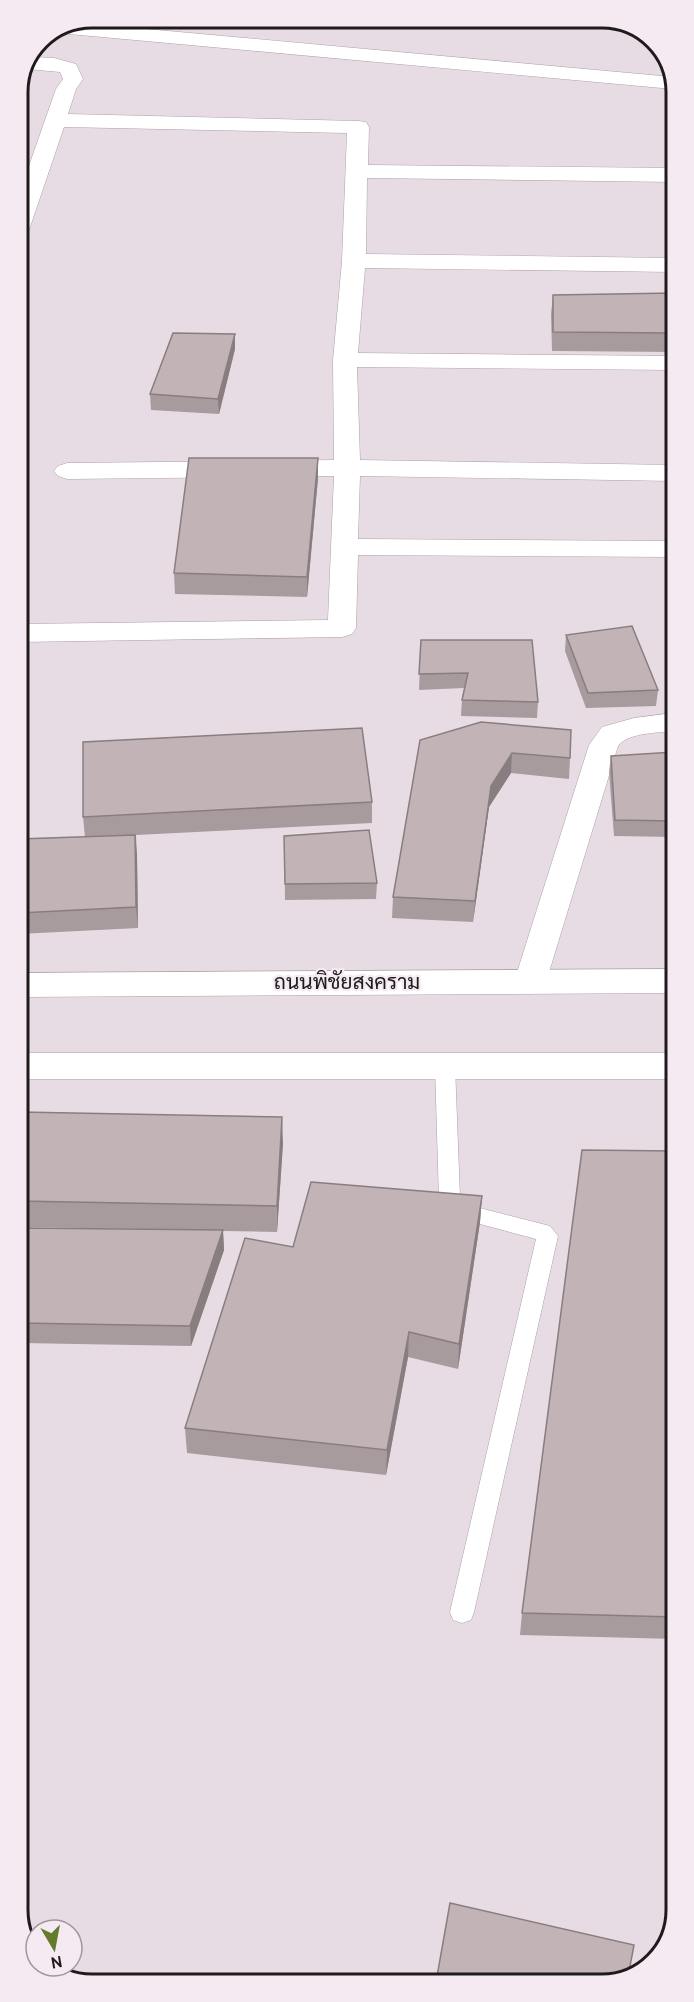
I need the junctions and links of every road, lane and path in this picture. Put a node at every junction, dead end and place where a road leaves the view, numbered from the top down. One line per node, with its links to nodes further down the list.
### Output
1 (84, 29): 3 (street)
2 (36, 63): 4 (street)
3 (665, 82)
4 (56, 120): 5 (street); 7 (street)
5 (357, 171): 6 (street); 8 (street)
6 (666, 175)
7 (28, 201)
8 (354, 261): 9 (street); 10 (street)
9 (666, 265)
10 (345, 360): 11 (street); 12 (street)
11 (666, 363)
12 (347, 468): 13 (street); 14 (street); 15 (street)
13 (67, 471)
14 (666, 473)
15 (345, 547): 16 (street); 17 (street)
16 (666, 549)
17 (28, 633)
18 (666, 723): 20 (street)
19 (666, 981): 20 (street, ถนนพิชัยสงคราม)
20 (530, 982): 21 (street, ถนนพิชัยสงคราม)
21 (28, 985)
22 (28, 1066): 23 (street)
23 (445, 1066): 24 (street); 25 (lane)
24 (666, 1066)
25 (462, 1612)

